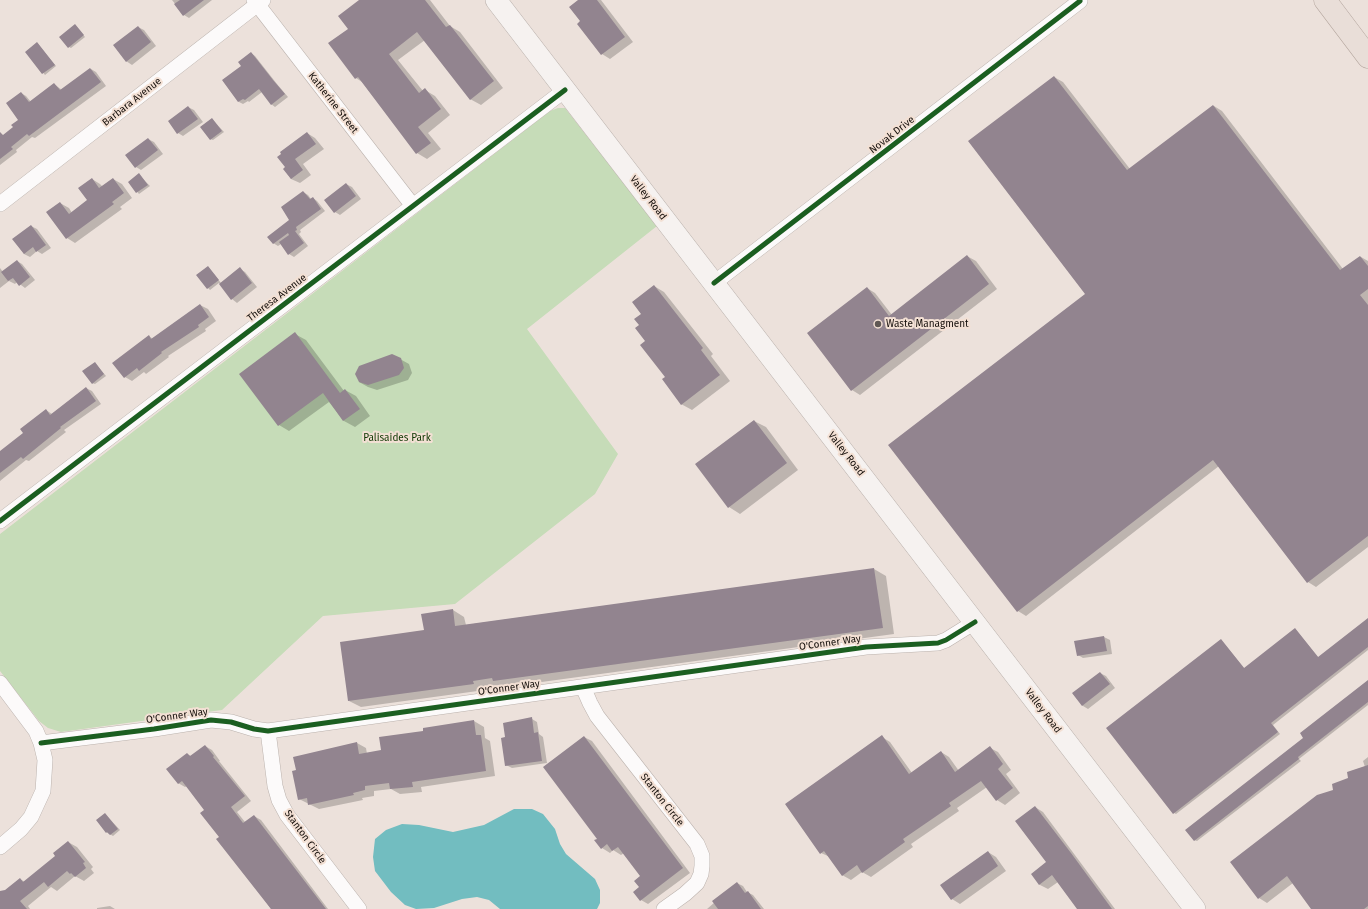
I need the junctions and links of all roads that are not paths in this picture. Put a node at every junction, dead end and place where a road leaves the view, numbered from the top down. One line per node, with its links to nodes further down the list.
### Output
1 (496, 0): 6 (main road, Valley Road)
2 (1325, 0): 5 (highway)
3 (258, 1): 7 (street, Barbara Avenue); 8 (street, Katherine Street)
4 (1080, 1): 9 (street, Novak Drive)
5 (1368, 57)
6 (565, 90): 8 (street, Theresa Avenue); 9 (main road, Valley Road)
7 (0, 204)
8 (413, 206): 10 (street, Theresa Avenue)
9 (714, 282): 11 (main road, Valley Road)
10 (0, 521)
11 (974, 622): 13 (street, O'Conner Way); 19 (main road, Valley Road)
12 (0, 683): 15 (street)
13 (583, 687): 14 (street, O'Conner Way); 18 (street, Stanton Circle)
14 (268, 732): 15 (street, O'Conner Way); 17 (street, Stanton Circle)
15 (41, 743): 16 (street)
16 (0, 847)
17 (359, 909)
18 (664, 909)
19 (1195, 909)

